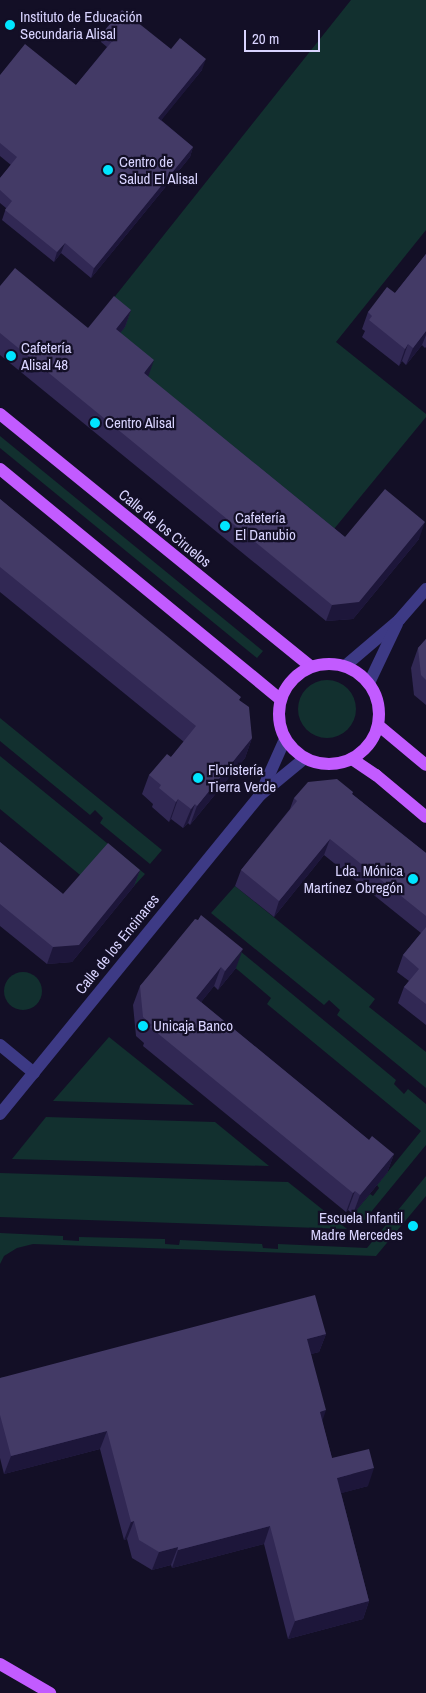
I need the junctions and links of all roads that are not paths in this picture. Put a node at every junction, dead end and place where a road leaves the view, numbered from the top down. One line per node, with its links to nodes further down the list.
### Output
1 (0, 414): 5 (main road, Calle de los Ciruelos)
2 (0, 469): 8 (main road)
3 (426, 589): 4 (street)
4 (399, 620): 6 (street); 7 (street)
5 (310, 666): 6 (main road); 8 (main road)
6 (345, 666): 7 (main road)
7 (368, 683): 9 (main road)
8 (280, 699): 10 (main road)
9 (378, 725): 12 (main road); 13 (main road)
10 (285, 739): 11 (main road); 14 (street, Calle de los Encinares)
11 (305, 758): 12 (main road); 14 (street, Calle de los Encinares)
12 (352, 759): 15 (main road)
13 (426, 765)
14 (260, 795): 17 (street, Calle de los Encinares)
15 (426, 817)
16 (0, 1045): 17 (street)
17 (34, 1073): 18 (street, Calle de los Encinares)
18 (0, 1114)
19 (0, 1664): 20 (main road)
20 (50, 1693)

